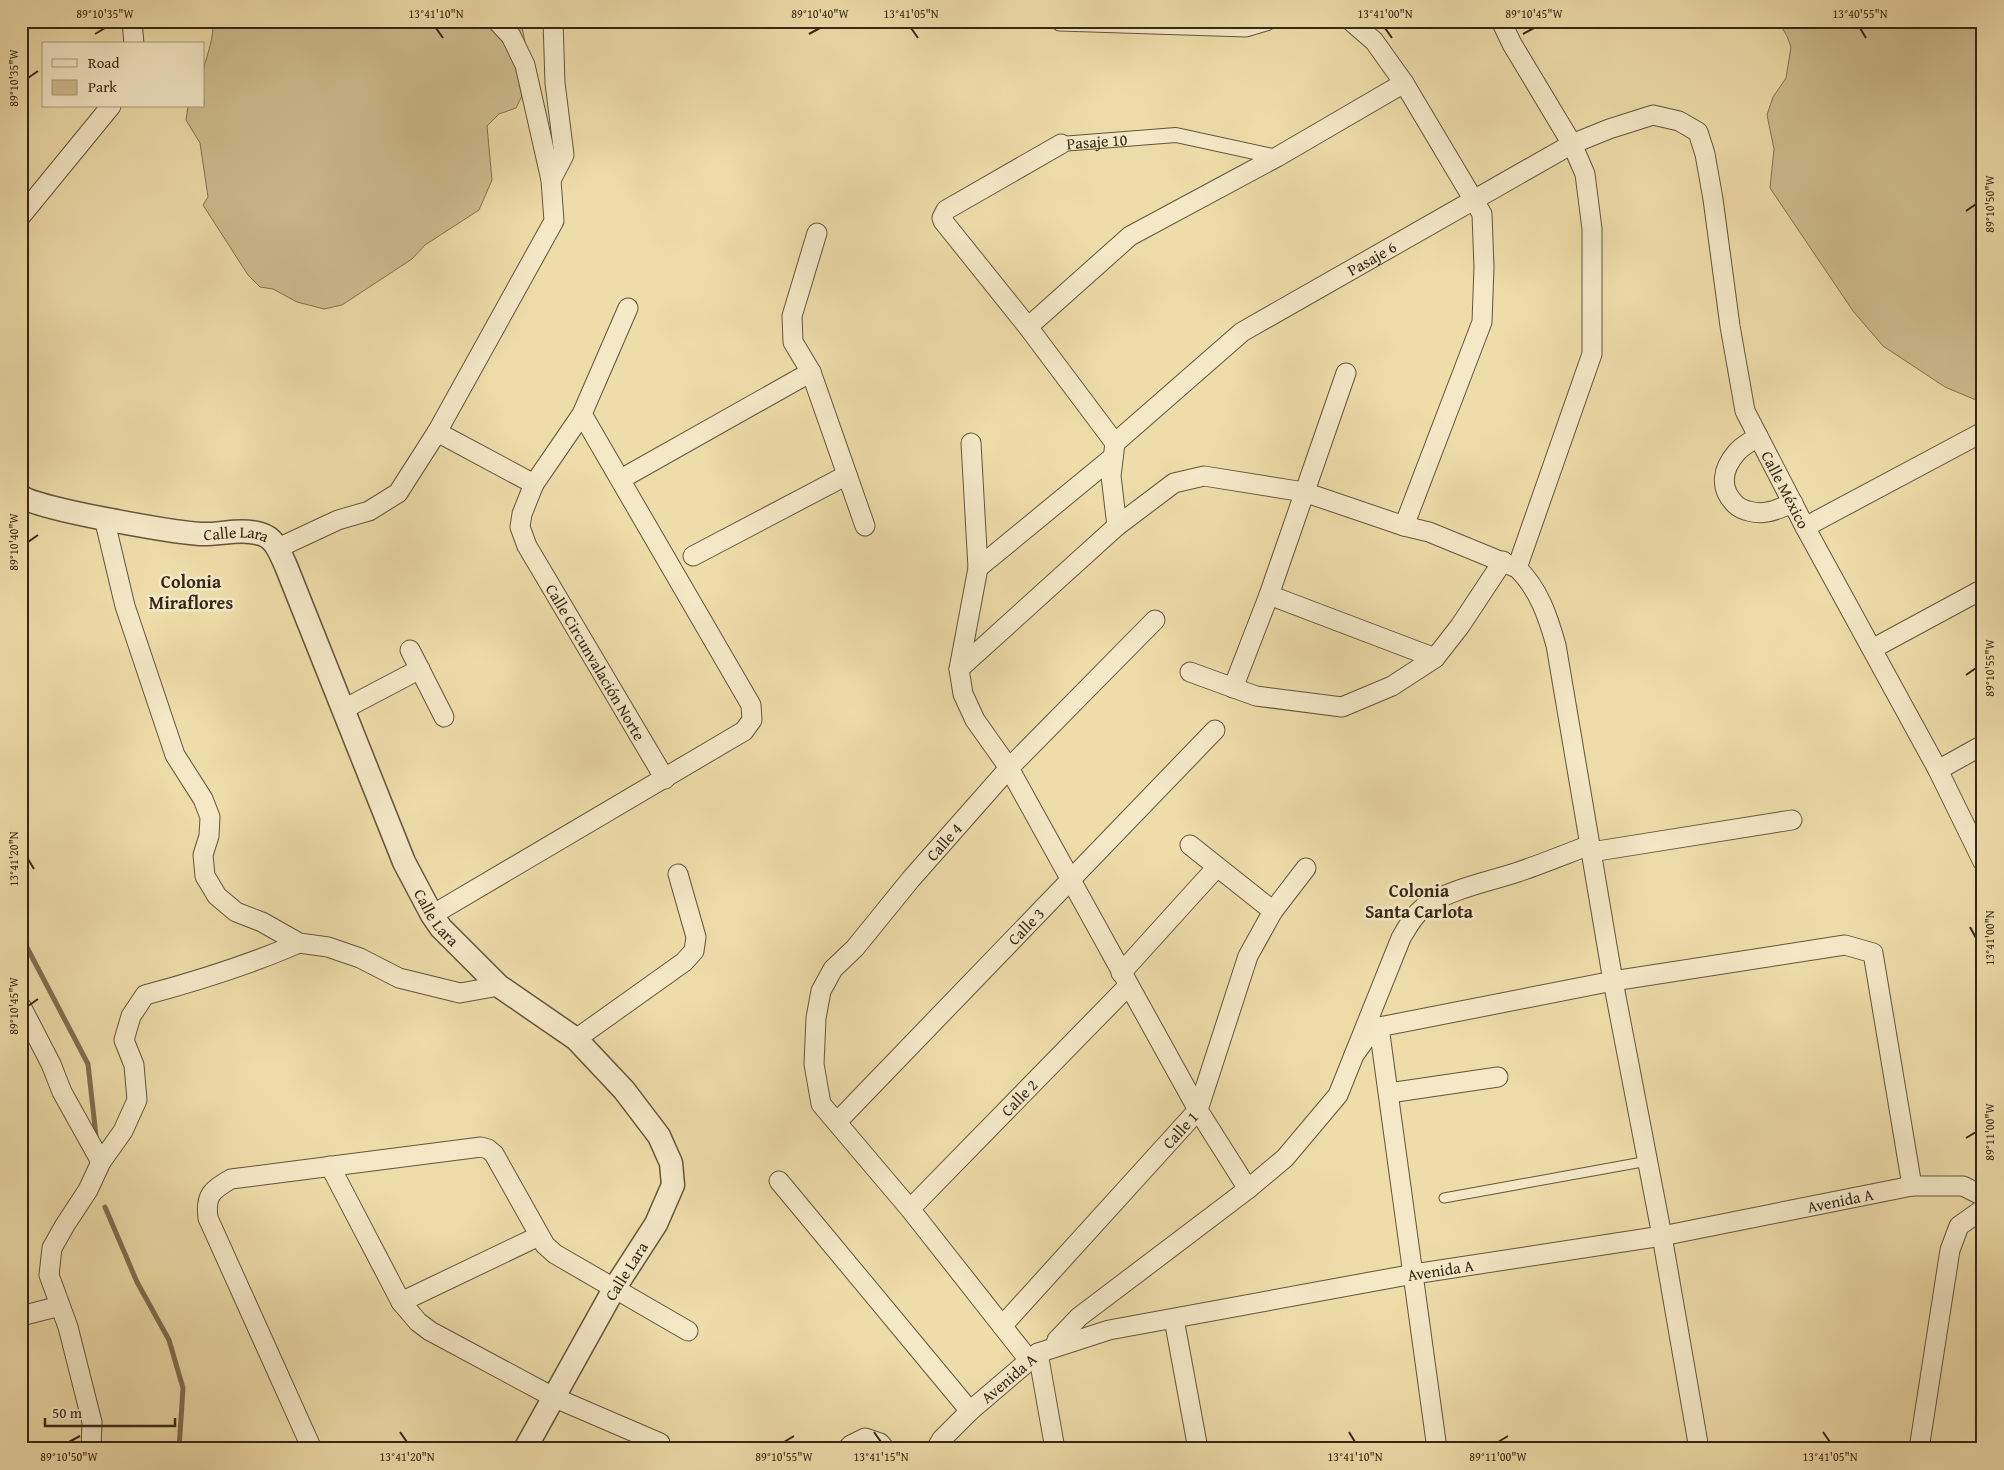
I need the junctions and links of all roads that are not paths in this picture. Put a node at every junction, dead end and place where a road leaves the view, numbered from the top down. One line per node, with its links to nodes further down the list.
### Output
1 (132, 21): 8 (street)
2 (497, 21): 15 (street)
3 (553, 21): 15 (street)
4 (1060, 21): 5 (street)
5 (1266, 21)
6 (1351, 21): 9 (street)
7 (1501, 21): 13 (street)
8 (134, 42)
9 (1404, 83): 14 (street); 16 (street)
10 (108, 108): 17 (street)
11 (1653, 115): 13 (street, Pasaje 6); 26 (street, Calle México)
12 (1061, 144): 14 (street, Pasaje 10); 20 (street, Pasaje 10)
13 (1572, 144): 16 (street, Pasaje 6); 42 (street)
14 (1277, 157): 20 (street)
15 (551, 180): 24 (street)
16 (1474, 200): 28 (street, Pasaje 6); 38 (street)
17 (21, 216)
18 (817, 233): 21 (street)
19 (628, 308): 23 (street, Calle Circunvalación Norte)
20 (1028, 327): 28 (street)
21 (811, 372): 29 (street); 30 (street)
22 (1346, 373): 32 (street)
23 (582, 414): 30 (street); 31 (street, Calle Circunvalación Norte)
24 (437, 432): 31 (street); 40 (street)
25 (1983, 432): 39 (street)
26 (1758, 436): 34 (street, Calle México); 34 (street)
27 (971, 443): 43 (street)
28 (1114, 450): 37 (street); 43 (street, Pasaje 6)
29 (847, 475): 36 (street); 41 (street)
30 (621, 479): 60 (street)
31 (534, 484): 60 (street, Calle Circunvalación Norte)
32 (1304, 492): 37 (street); 38 (street); 45 (street)
33 (21, 496): 35 (street, Calle Lara)
34 (1792, 502): 39 (street, Calle México)
35 (104, 518): 40 (street, Calle Lara); 71 (street)
36 (865, 526)
37 (1117, 526): 51 (street)
38 (1404, 526): 42 (street)
39 (1805, 527): 47 (street, Calle México)
40 (278, 548): 54 (street, Calle Lara)
41 (693, 556)
42 (1510, 565): 49 (street); 63 (street)
43 (978, 568): 51 (street)
44 (1983, 589): 47 (street)
45 (1269, 595): 49 (street); 53 (street)
46 (1155, 620): 58 (street, Calle 4)
47 (1872, 649): 59 (street, Calle México)
48 (410, 650): 50 (street)
49 (1435, 658): 53 (street)
50 (420, 669): 54 (street); 55 (street)
51 (958, 669): 58 (street)
52 (1190, 672): 53 (street)
53 (1232, 688)
54 (344, 709): 70 (street, Calle Lara)
55 (444, 717)
56 (1215, 730): 68 (street, Calle 3)
57 (1983, 746): 59 (street)
58 (1009, 768): 68 (street); 82 (street, Calle 4)
59 (1938, 770): 64 (street, Calle México)
60 (665, 779): 70 (street)
61 (1792, 820): 63 (street)
62 (1190, 845): 65 (street)
63 (1591, 849): 73 (street); 78 (street)
64 (1983, 862)
65 (1218, 867): 69 (street); 72 (street, Calle 2)
66 (1306, 868): 69 (street, Calle 1)
67 (678, 874): 77 (street)
68 (1070, 879): 72 (street); 82 (street, Calle 3)
69 (1273, 911): 81 (street, Calle 1)
70 (432, 915): 74 (street, Calle Lara)
71 (299, 943): 74 (street); 84 (street)
72 (1124, 979): 81 (street); 92 (street, Calle 2)
73 (1613, 981): 76 (street); 83 (street); 87 (street)
74 (499, 986): 77 (street, Calle Lara)
75 (21, 1006): 84 (street)
76 (1380, 1027): 78 (street); 80 (street)
77 (576, 1039): 96 (street, Calle Lara)
78 (1354, 1055): 88 (street)
79 (1498, 1077): 80 (street)
80 (1389, 1094): 95 (street)
81 (1198, 1110): 88 (street); 101 (street, Calle 1)
82 (837, 1122): 92 (street)
83 (1648, 1161): 90 (lane); 94 (street)
84 (101, 1162): 98 (street)
85 (330, 1166): 93 (street); 97 (street); 108 (street)
86 (779, 1181): 105 (street)
87 (1912, 1186): 89 (street, Avenida A); 94 (street, Avenida A)
88 (1248, 1189): 103 (street)
89 (1983, 1196)
90 (1444, 1198)
91 (1983, 1209): 117 (street)
92 (910, 1210): 101 (street)
93 (539, 1236): 96 (street); 97 (street)
94 (1662, 1236): 95 (street, Avenida A); 116 (street)
95 (1414, 1274): 100 (street, Avenida A); 115 (street)
96 (614, 1289): 102 (street); 104 (street, Calle Lara)
97 (402, 1302): 104 (street)
98 (60, 1306): 99 (street); 107 (street)
99 (21, 1316)
100 (1174, 1319): 103 (street, Avenida A); 114 (street)
101 (1002, 1326): 103 (street)
102 (688, 1331)
103 (1041, 1354): 105 (street, Avenida A); 113 (street)
104 (553, 1397): 106 (street); 109 (street, Calle Lara)
105 (970, 1411): 112 (street, Avenida A)
106 (660, 1443)
107 (91, 1449)
108 (312, 1449)
109 (525, 1449)
110 (847, 1449): 111 (street)
111 (884, 1449)
112 (936, 1449)
113 (1055, 1449)
114 (1198, 1449)
115 (1437, 1449)
116 (1699, 1449)
117 (1919, 1449)

